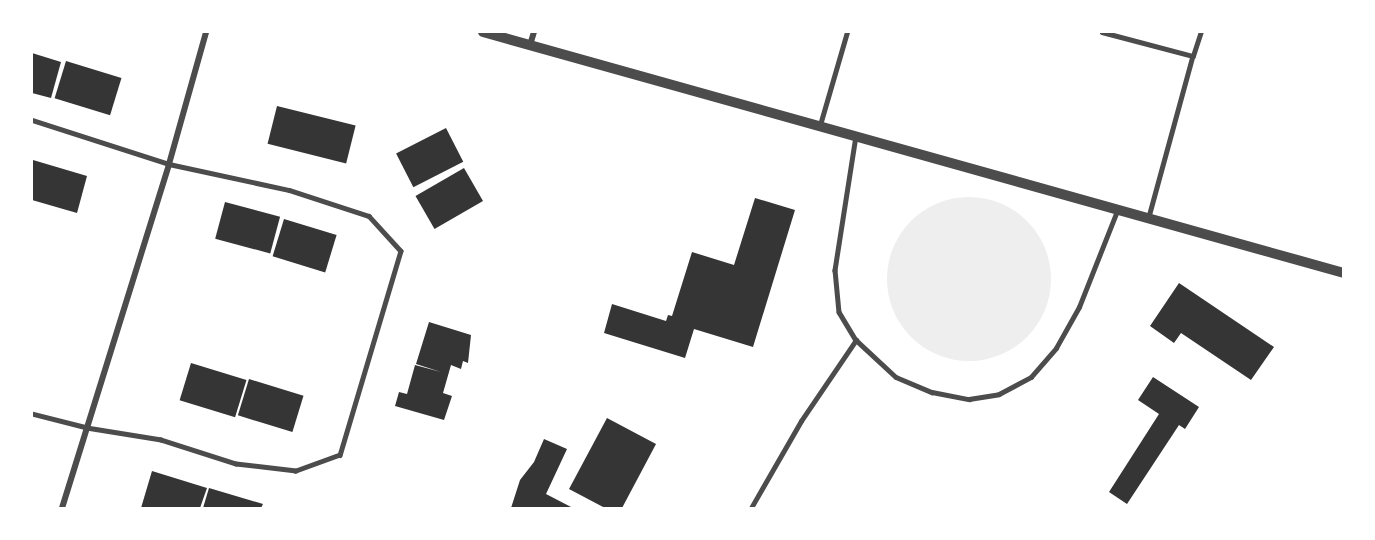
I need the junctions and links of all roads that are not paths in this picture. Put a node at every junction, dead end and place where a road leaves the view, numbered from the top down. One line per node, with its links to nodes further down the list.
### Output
1 (206, 32): 12 (street)
2 (483, 32): 7 (street)
3 (534, 32): 7 (street)
4 (847, 32): 10 (lane)
5 (1102, 32): 8 (lane)
6 (1201, 32): 8 (lane)
7 (530, 45): 10 (street)
8 (1193, 57): 14 (lane)
9 (32, 120): 12 (lane)
10 (820, 125): 11 (street)
11 (856, 135): 13 (street); 16 (lane)
12 (169, 165): 18 (street); 18 (lane)
13 (1118, 209): 14 (street); 16 (lane)
14 (1149, 217): 15 (street)
15 (1344, 273)
16 (856, 340): 20 (lane)
17 (32, 414): 18 (lane)
18 (87, 428): 19 (street)
19 (62, 508)
20 (751, 508)

